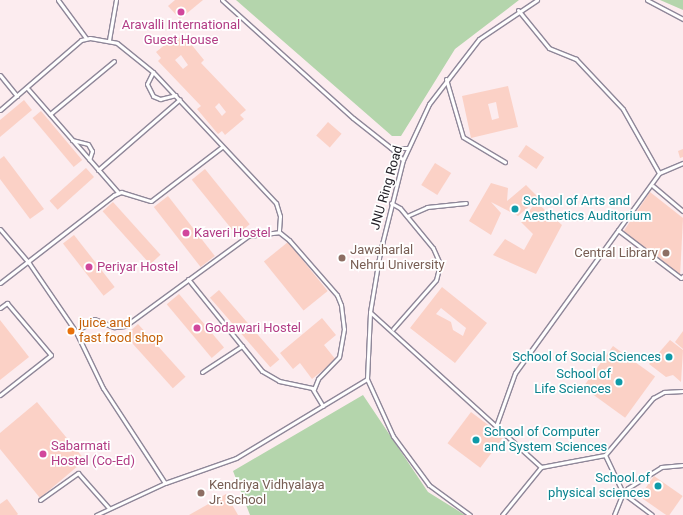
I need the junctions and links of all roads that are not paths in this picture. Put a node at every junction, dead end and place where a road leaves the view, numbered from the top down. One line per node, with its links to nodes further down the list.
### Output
1 (58, 0): 8 (lane)
2 (116, 0): 9 (lane)
3 (222, 0): 22 (lane)
4 (537, 0): 6 (lane, JNU Ring Road)
5 (647, 0): 7 (lane)
6 (518, 10): 13 (lane, JNU Ring Road); 29 (lane)
7 (683, 19)
8 (86, 38): 9 (lane); 14 (lane)
9 (109, 40): 11 (lane)
10 (114, 61): 19 (lane)
11 (153, 72): 15 (lane); 15 (lane)
12 (0, 75): 16 (lane)
13 (446, 79): 23 (lane, JNU Ring Road); 26 (lane)
14 (28, 89): 16 (lane); 19 (lane)
15 (176, 95): 17 (lane)
16 (17, 96): 18 (lane)
17 (180, 99): 21 (lane); 28 (lane)
18 (0, 110)
19 (50, 114): 20 (lane)
20 (72, 140): 24 (lane); 24 (lane)
21 (222, 147): 31 (lane); 38 (lane)
22 (391, 148): 23 (lane); 25 (lane)
23 (408, 148): 25 (lane, JNU Ring Road)
24 (89, 160): 28 (lane)
25 (403, 160): 32 (lane, JNU Ring Road)
26 (505, 162)
27 (683, 163): 29 (lane)
28 (98, 170): 31 (lane)
29 (659, 175): 30 (lane)
30 (653, 186): 34 (lane); 37 (lane)
31 (118, 192): 39 (lane)
32 (391, 203): 35 (lane); 44 (lane, JNU Ring Road)
33 (466, 203): 35 (lane)
34 (683, 211)
35 (407, 216): 45 (lane)
36 (0, 229): 39 (lane)
37 (618, 230): 40 (lane); 54 (lane)
38 (279, 232): 41 (lane); 50 (lane)
39 (29, 263): 42 (lane); 46 (lane)
40 (683, 276)
41 (188, 279): 46 (lane); 47 (lane)
42 (0, 283)
43 (0, 308): 52 (lane)
44 (370, 312): 45 (lane); 49 (lane, JNU Ring Road)
45 (392, 329): 54 (lane)
46 (76, 332): 58 (lane)
47 (242, 346): 48 (lane); 50 (lane)
48 (202, 372)
49 (367, 379): 53 (lane); 63 (lane, JNU Ring Road)
50 (314, 389): 53 (lane)
51 (683, 391): 55 (lane)
52 (0, 395)
53 (323, 406): 58 (lane)
54 (496, 426): 57 (lane)
55 (605, 455): 57 (lane); 59 (lane)
56 (683, 465): 59 (lane)
57 (541, 467): 64 (lane)
58 (165, 483): 61 (lane)
59 (623, 493): 65 (lane); 66 (lane)
60 (40, 500): 61 (lane)
61 (109, 508): 62 (lane)
62 (96, 515)
63 (470, 515)
64 (502, 515)
65 (614, 515)
66 (652, 515)

